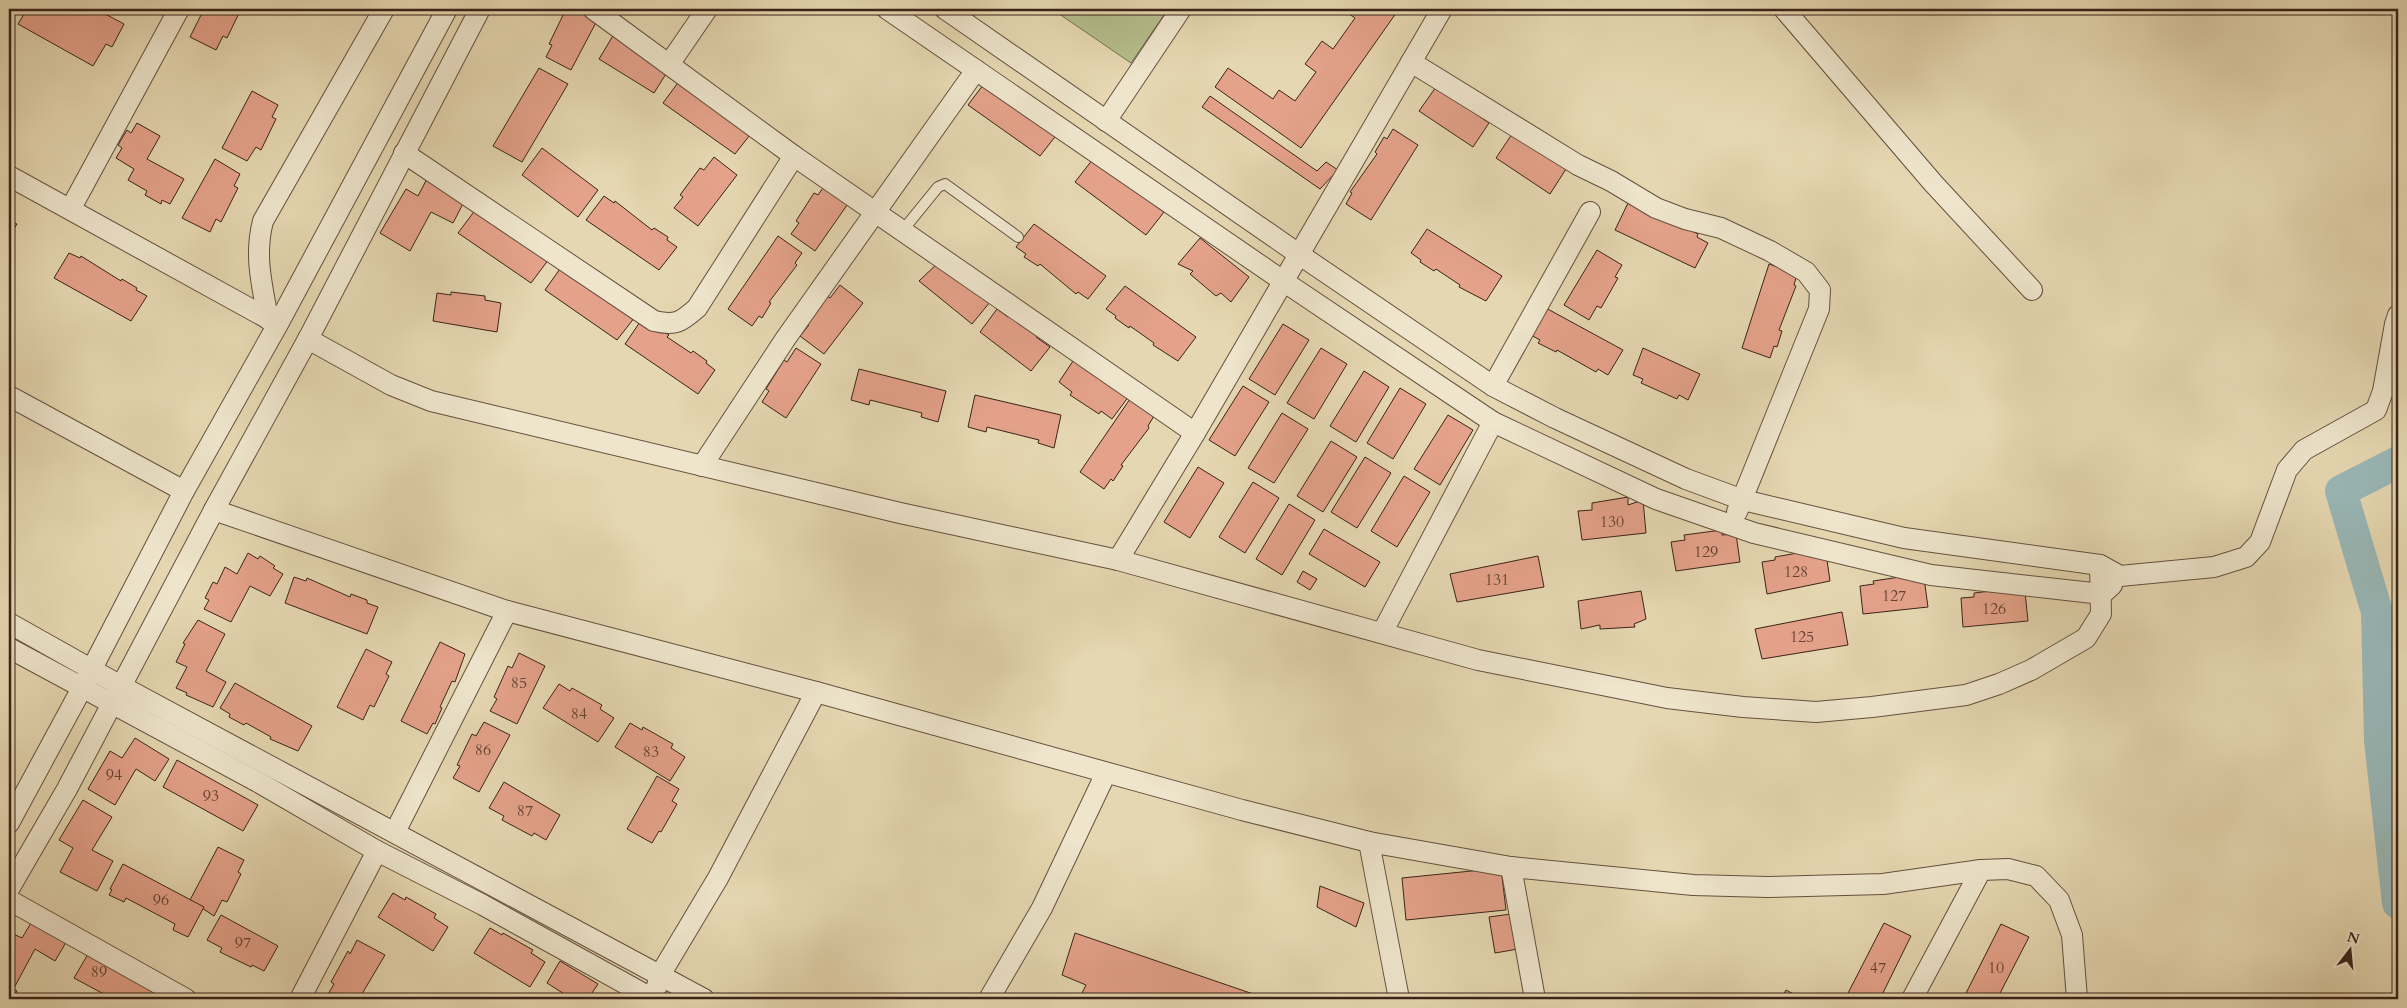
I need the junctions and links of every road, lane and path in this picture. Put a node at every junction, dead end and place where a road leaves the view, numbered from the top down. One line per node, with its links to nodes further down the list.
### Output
1 (179, 9): 21 (street)
2 (384, 9): 30 (street)
3 (446, 9): 30 (street)
4 (480, 9): 18 (street)
5 (593, 9): 15 (street)
6 (707, 9): 15 (street)
7 (886, 9): 16 (street)
8 (945, 9): 17 (street)
9 (1181, 9): 17 (street)
10 (1442, 9): 14 (street)
11 (1784, 9): 28 (street)
12 (2388, 9): 13 (path)
13 (2398, 19)
14 (1410, 62): 26 (street); 38 (street)
15 (670, 63): 19 (street)
16 (976, 70): 22 (street); 27 (street)
17 (1106, 122): 26 (street)
18 (404, 153): 19 (street); 31 (street)
19 (794, 156): 22 (street)
20 (9, 176): 21 (street)
21 (71, 208): 30 (street)
22 (877, 212): 24 (street); 36 (street)
23 (1590, 212): 32 (street)
24 (903, 230): 25 (lane); 35 (street)
25 (1018, 237)
26 (1300, 255): 27 (street); 32 (street)
27 (1283, 281): 34 (street); 35 (street)
28 (2032, 290)
29 (2398, 315): 43 (street)
30 (273, 321): 37 (street)
31 (308, 339): 36 (street); 39 (street)
32 (1493, 386): 38 (street)
33 (9, 396): 37 (street)
34 (1493, 422): 40 (street); 47 (street)
35 (1195, 433): 41 (street)
36 (702, 466): 41 (street)
37 (184, 491): 49 (street)
38 (1743, 500): 40 (street); 42 (street)
39 (214, 510): 45 (street); 50 (street)
40 (1731, 527): 44 (street)
41 (1118, 560): 47 (street)
42 (2100, 564): 43 (street); 44 (street)
43 (2120, 576): 44 (street)
44 (2102, 594): 47 (street)
45 (507, 611): 52 (street); 56 (street)
46 (9, 622): 49 (street)
47 (1382, 633)
48 (9, 648): 51 (street)
49 (92, 668): 50 (street); 51 (street)
50 (121, 686): 53 (street); 56 (street)
51 (82, 688): 53 (street); 55 (street)
52 (816, 692): 54 (street); 63 (street)
53 (112, 705): 58 (street); 61 (street)
54 (1106, 773): 57 (street); 68 (street)
55 (9, 823)
56 (395, 832): 63 (street)
57 (1369, 842): 59 (street); 69 (street)
58 (377, 851): 65 (street); 66 (street)
59 (1511, 867): 60 (street); 70 (street)
60 (1981, 870): 71 (street); 72 (street)
61 (9, 889)
62 (9, 900): 64 (street)
63 (660, 975): 66 (street); 67 (street)
64 (186, 999)
65 (300, 999)
66 (652, 999)
67 (704, 999)
68 (989, 999)
69 (1399, 999)
70 (1535, 999)
71 (1912, 999)
72 (2077, 999)

